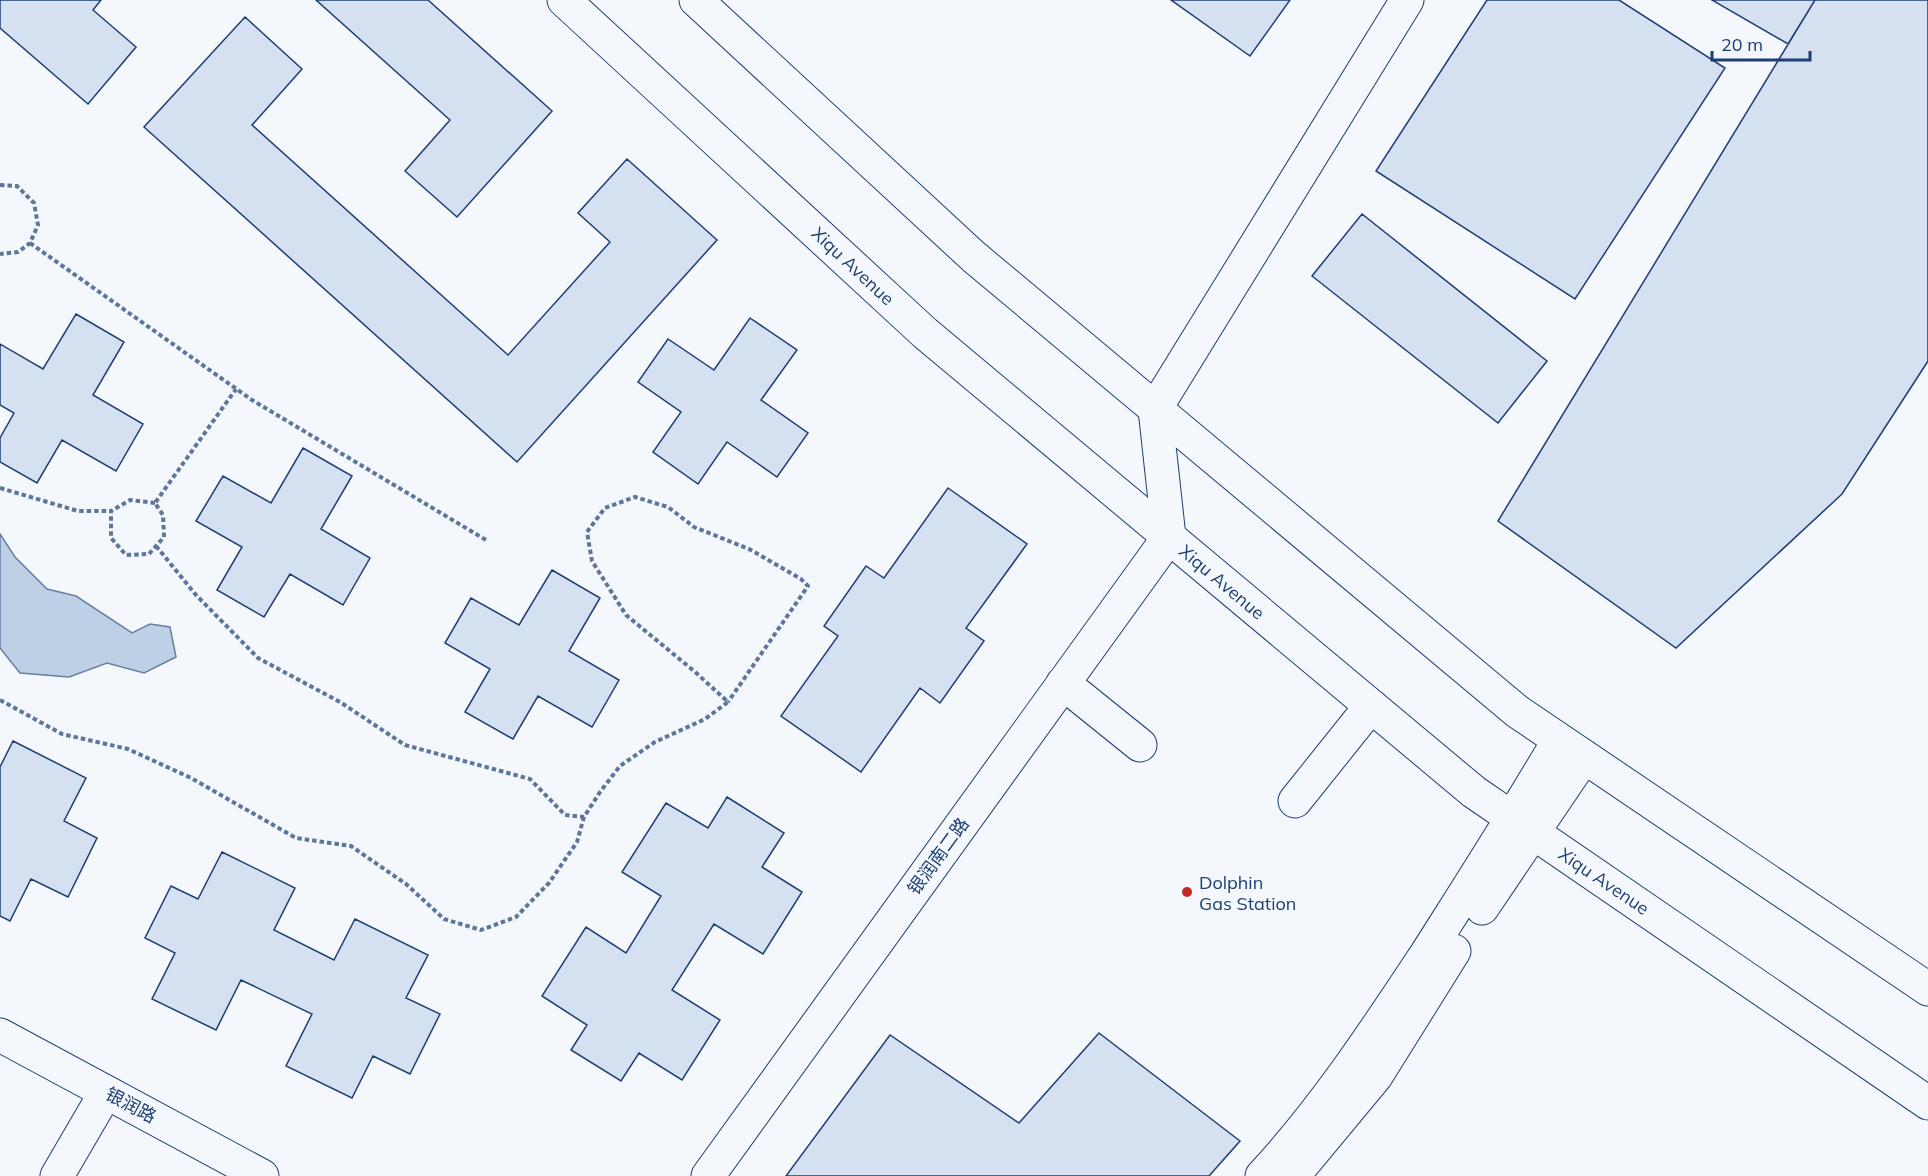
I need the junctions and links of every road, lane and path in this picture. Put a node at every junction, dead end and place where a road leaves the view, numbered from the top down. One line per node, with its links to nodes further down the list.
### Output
1 (564, 0): 12 (main road, Xiqu Avenue)
2 (696, 0): 8 (main road)
3 (1407, 0): 8 (main road)
4 (0, 184): 5 (path)
5 (30, 243): 6 (path); 7 (path)
6 (0, 254)
7 (236, 389): 10 (path); 13 (path)
8 (1155, 409): 12 (main road); 20 (main road)
9 (0, 488): 11 (path)
10 (155, 503): 11 (path); 14 (path)
11 (111, 511): 14 (path)
12 (1169, 537): 15 (main road, 银润南二路); 18 (main road, Xiqu Avenue)
13 (486, 540)
14 (156, 546): 22 (path)
15 (1063, 683): 19 (main road); 30 (main road, 银润南二路)
16 (0, 700): 22 (path)
17 (728, 702): 17 (path); 22 (path)
18 (1371, 706): 21 (main road); 23 (main road, Xiqu Avenue)
19 (1140, 745)
20 (1572, 749): 23 (main road); 24 (main road)
21 (1295, 801)
22 (584, 817)
23 (1523, 825): 27 (main road, Xiqu Avenue); 31 (main road); 32 (main road)
24 (1928, 989)
25 (0, 1035): 26 (main road, 银润路)
26 (106, 1092): 28 (main road); 29 (main road, 银润路)
27 (1928, 1103)
28 (57, 1176)
29 (262, 1176)
30 (708, 1176)
31 (1262, 1176)
32 (1293, 1176)

